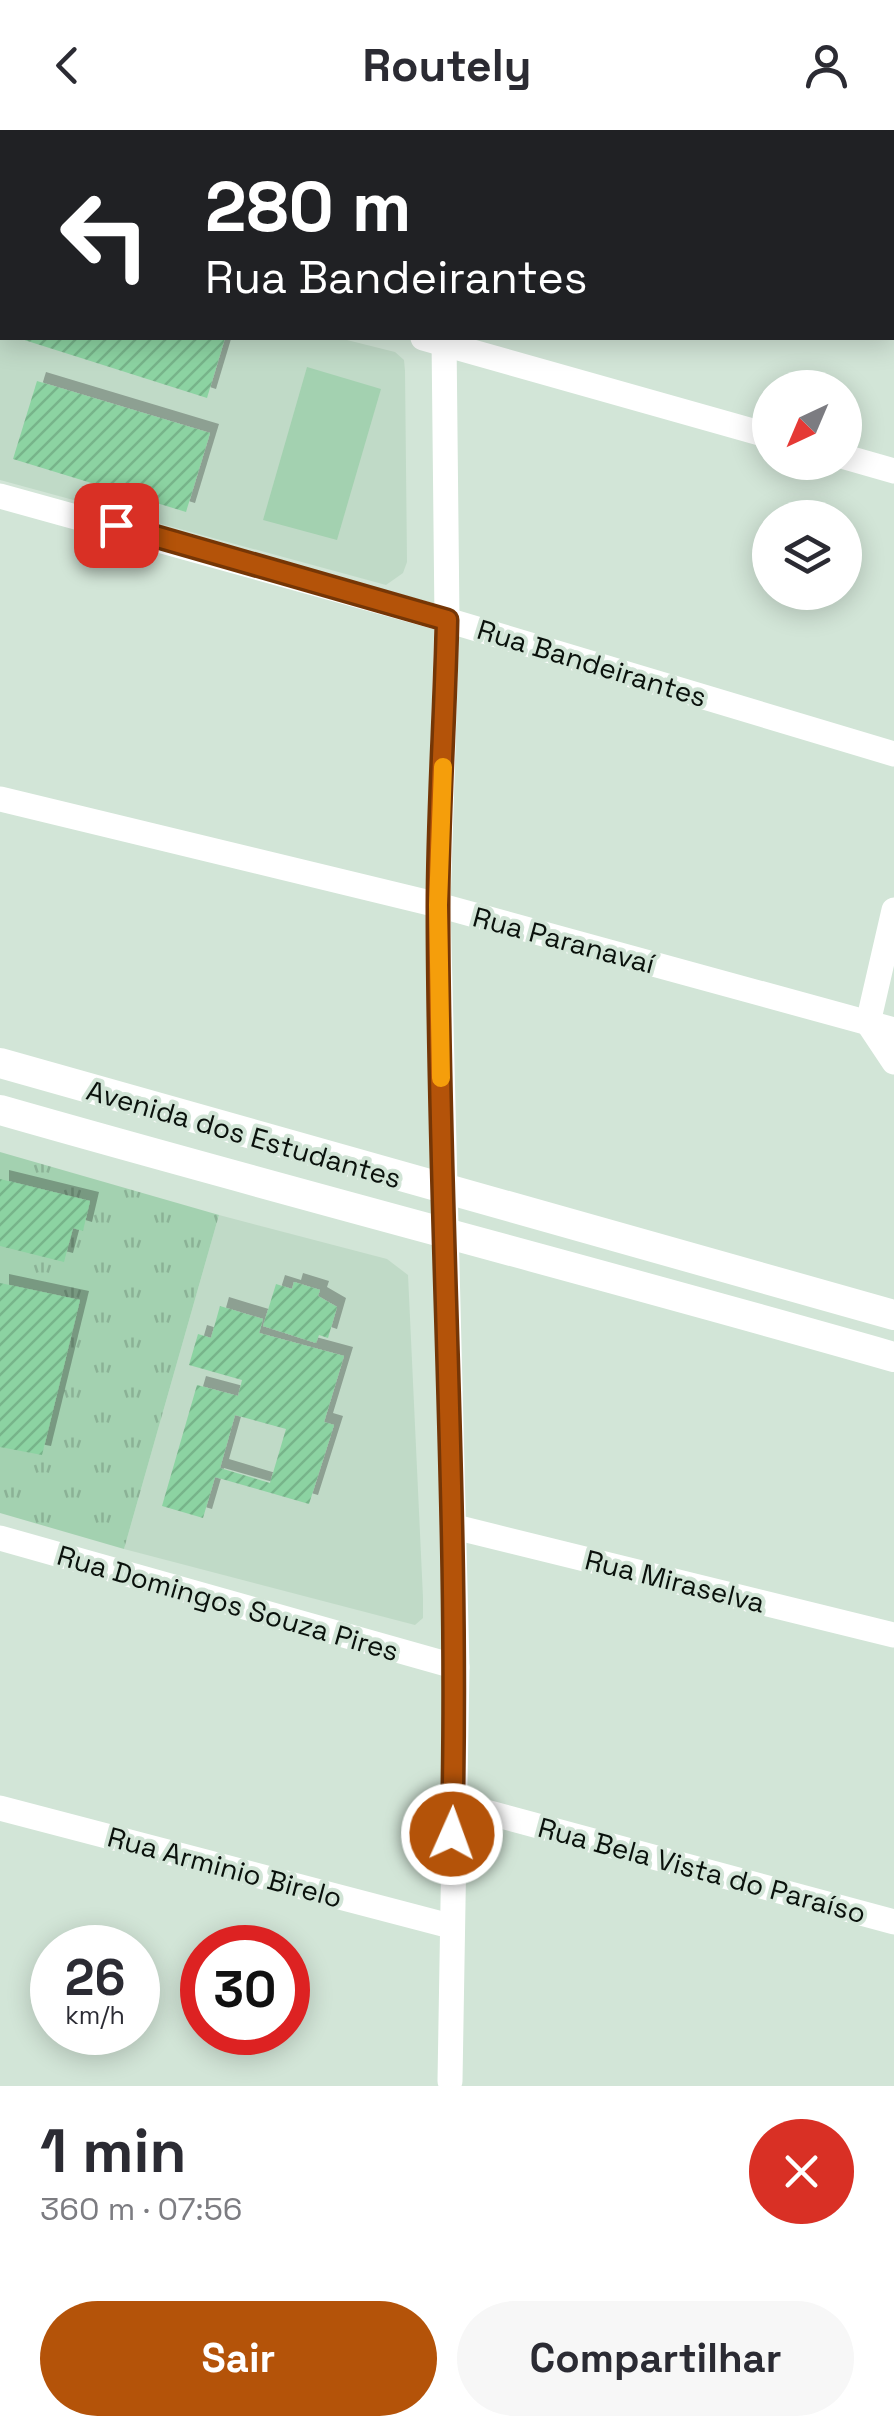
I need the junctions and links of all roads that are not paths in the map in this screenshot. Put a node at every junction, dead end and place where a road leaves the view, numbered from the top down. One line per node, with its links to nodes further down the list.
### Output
1 (437, 340): 2 (street); 6 (street)
2 (752, 431)
3 (862, 462): 4 (street)
4 (894, 471)
5 (0, 496): 6 (street, Rua Bandeirantes)
6 (447, 620): 7 (street, Rua Bandeirantes); 9 (street)
7 (894, 754)
8 (0, 799): 9 (street, Rua Paranavaí)
9 (438, 905): 11 (street, Rua Paranavaí); 18 (street)
10 (894, 910): 11 (street)
11 (868, 1022): 12 (street, Rua Paranavaí); 13 (street)
12 (894, 1030)
13 (894, 1062)
14 (0, 1063): 16 (street, Avenida dos Estudantes)
15 (0, 1110): 17 (street, Avenida dos Estudantes)
16 (235, 1132): 17 (street); 18 (street, Avenida dos Estudantes)
17 (223, 1174): 19 (street, Avenida dos Estudantes)
18 (442, 1192): 19 (street); 20 (street, Avenida dos Estudantes)
19 (444, 1232): 21 (street, Avenida dos Estudantes); 22 (street)
20 (894, 1316)
21 (894, 1357)
22 (455, 1527): 24 (street, Rua Miraselva); 25 (street)
23 (0, 1538): 25 (street, Rua Domingos Souza Pires)
24 (894, 1635)
25 (456, 1668): 26 (street)
26 (453, 1803): 28 (street, Rua Bela Vista do Paraíso); 29 (street)
27 (0, 1808): 29 (street, Rua Arminio Birelo)
28 (894, 1922)
29 (450, 1926): 30 (street)
30 (453, 2084)

